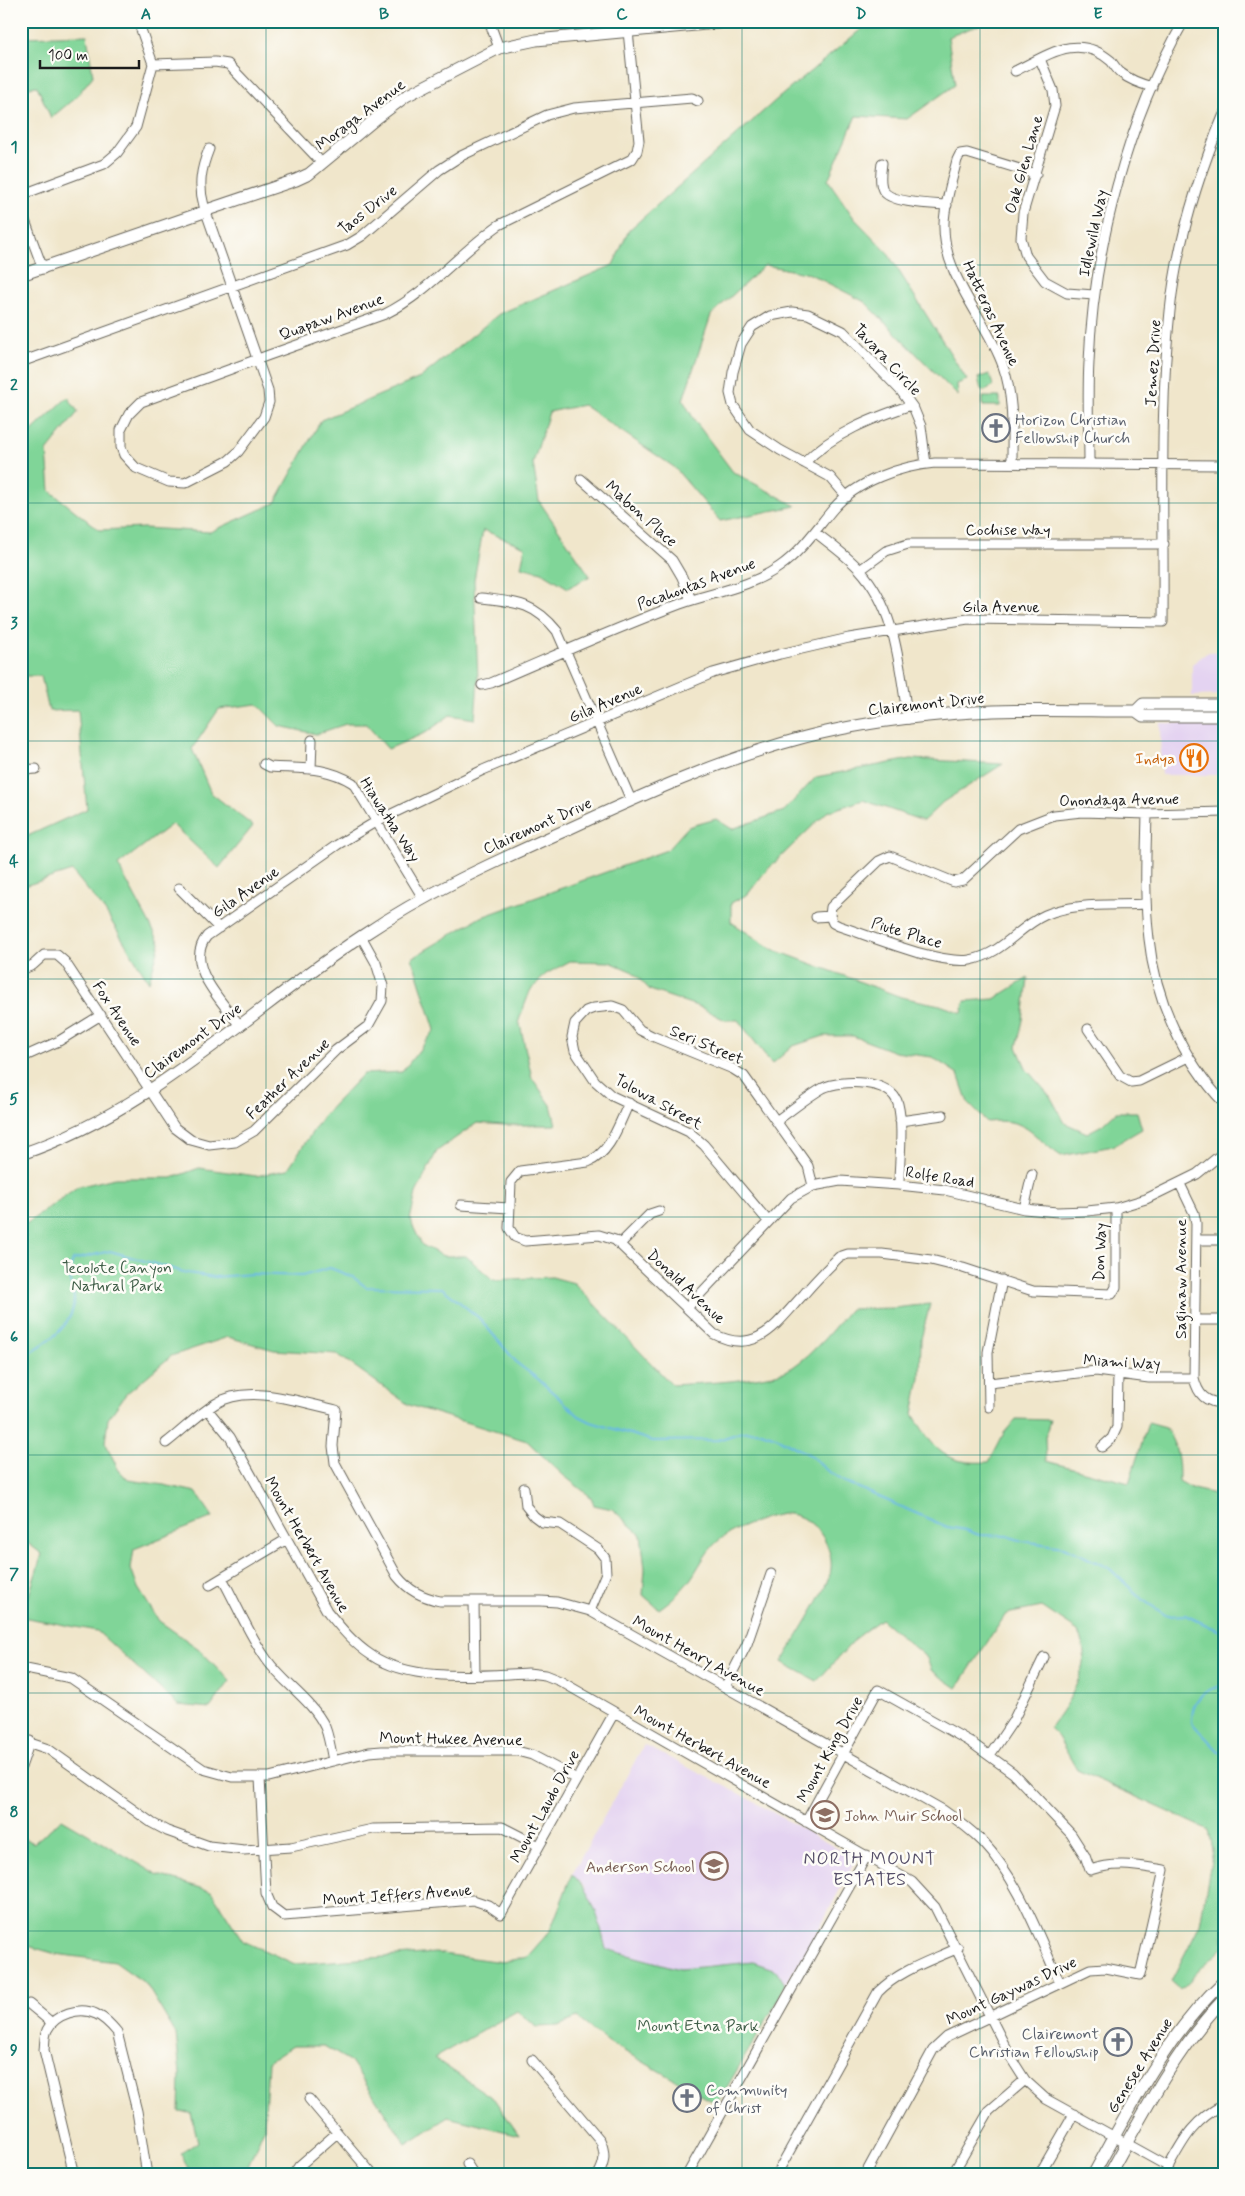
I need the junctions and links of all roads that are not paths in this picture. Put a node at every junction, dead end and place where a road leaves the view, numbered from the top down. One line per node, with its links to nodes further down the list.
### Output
1 (138, 21): 8 (street)
2 (489, 21): 6 (street)
3 (738, 21): 5 (main road, Moraga Avenue)
4 (1184, 21): 10 (street, Idlewild Way)
5 (628, 26): 6 (main road, Moraga Avenue); 12 (street)
6 (499, 48): 16 (main road, Moraga Avenue)
7 (1040, 58): 9 (street); 10 (street); 17 (street, Oak Glen Lane)
8 (153, 64): 16 (street); 18 (street)
9 (1015, 70)
10 (1152, 87): 25 (street, Idlewild Way)
11 (698, 101): 12 (street, Taos Drive)
12 (634, 102): 24 (street, Taos Drive); 26 (street, Quapaw Avenue)
13 (1224, 114): 33 (street, Jemez Drive)
14 (209, 149): 21 (street)
15 (882, 162): 19 (street)
16 (322, 163): 21 (main road, Moraga Avenue)
17 (1036, 174): 19 (street, Hatteras Avenue); 25 (street, Oak Glen Lane)
18 (21, 195)
19 (947, 205): 30 (street, Hatteras Avenue)
20 (21, 210): 22 (street)
21 (206, 211): 22 (main road, Moraga Avenue); 24 (street)
22 (43, 269): 23 (main road, Moraga Avenue)
23 (21, 275)
24 (233, 285): 26 (street); 27 (street, Taos Drive)
25 (1094, 295): 32 (street, Idlewild Way)
26 (259, 359): 26 (street, Quapaw Avenue)
27 (21, 362)
28 (911, 405): 29 (street); 29 (street, Tavara Circle); 31 (street, Tavara Circle)
29 (804, 463): 36 (street, Tavara Circle)
30 (1012, 463): 31 (street, Pocahontas Avenue); 32 (street, Pocahontas Avenue)
31 (926, 464): 36 (street, Pocahontas Avenue)
32 (1089, 464): 33 (street, Pocahontas Avenue)
33 (1164, 464): 34 (street, Pocahontas Avenue); 38 (street, Jemez Drive)
34 (1224, 465)
35 (581, 479): 41 (street, Mabon Place)
36 (847, 497): 37 (street, Pocahontas Avenue)
37 (815, 532): 39 (street); 41 (street, Pocahontas Avenue)
38 (1164, 544): 39 (street, Cochise Way); 42 (street, Jemez Drive)
39 (860, 570): 43 (street)
40 (481, 598): 44 (street)
41 (691, 600): 44 (street, Pocahontas Avenue)
42 (1163, 622): 43 (street, Gila Avenue)
43 (894, 631): 49 (street); 50 (street, Gila Avenue)
44 (566, 651): 45 (street, Pocahontas Avenue); 50 (street)
45 (482, 685)
46 (1224, 704): 47 (main road, Clairemont Drive)
47 (1136, 712): 48 (main road, Clairemont Drive); 49 (main road, Clairemont Drive)
48 (1224, 716)
49 (908, 719): 56 (main road, Clairemont Drive)
50 (596, 721): 56 (street); 59 (street, Gila Avenue)
51 (312, 740): 54 (street)
52 (264, 764): 54 (street, Hiawatha Way)
53 (36, 769): 55 (street)
54 (311, 769): 59 (street, Hiawatha Way)
55 (21, 770)
56 (631, 800): 61 (main road, Clairemont Drive)
57 (1224, 812): 58 (street, Onondaga Avenue)
58 (1146, 814): 62 (street); 63 (street, Onondaga Avenue)
59 (377, 821): 61 (street, Hiawatha Way); 65 (street, Gila Avenue)
60 (180, 888): 65 (street)
61 (423, 898): 66 (main road, Clairemont Drive)
62 (1146, 904): 63 (street, Piute Place); 72 (street)
63 (830, 916): 64 (street)
64 (816, 917)
65 (219, 928): 70 (street, Gila Avenue)
66 (361, 936): 70 (main road, Clairemont Drive); 74 (street, Feather Avenue)
67 (21, 970): 68 (street, Fox Avenue)
68 (101, 1015): 73 (street); 74 (street, Fox Avenue)
69 (575, 1023): 75 (street, Tolowa Street); 78 (street, Seri Street)
70 (240, 1026): 74 (main road, Clairemont Drive)
71 (1088, 1029): 72 (street)
72 (1188, 1057): 76 (street)
73 (21, 1058)
74 (151, 1090): 81 (main road, Clairemont Drive)
75 (629, 1103): 87 (street); 91 (street, Tolowa Street)
76 (1224, 1103)
77 (943, 1115): 79 (street)
78 (776, 1121): 79 (street); 85 (street, Seri Street)
79 (900, 1121): 84 (street)
80 (1224, 1152): 83 (street, Rolfe Road)
81 (21, 1154)
82 (1032, 1174): 89 (street)
83 (1180, 1184): 88 (street, Rolfe Road); 92 (street, Saginaw Avenue)
84 (899, 1185): 85 (street, Rolfe Road); 89 (street, Rolfe Road)
85 (813, 1186): 91 (street, Rolfe Road)
86 (461, 1205): 87 (street)
87 (509, 1208): 94 (street, Donald Avenue)
88 (1116, 1208): 89 (street, Rolfe Road); 96 (street, Don Way)
89 (1024, 1209)
90 (659, 1211): 94 (street)
91 (768, 1220): 97 (street, Rolfe Road)
92 (1196, 1240): 93 (street); 98 (street, Saginaw Avenue)
93 (1224, 1240)
94 (620, 1244): 97 (street, Donald Avenue)
95 (1002, 1280): 96 (street, Donald Avenue); 97 (street, Donald Avenue); 102 (street)
96 (1109, 1294)
97 (687, 1308)
98 (1195, 1320): 99 (street); 101 (street, Saginaw Avenue)
99 (1224, 1320)
100 (1118, 1374): 101 (street, Miami Way); 102 (street, Miami Way); 107 (street)
101 (1194, 1378): 103 (street)
102 (989, 1383): 104 (street)
103 (1224, 1403)
104 (989, 1407)
105 (208, 1410): 106 (street); 109 (street, Mount Herbert Avenue); 113 (street, Mount Henry Avenue)
106 (166, 1443)
107 (1102, 1447)
108 (524, 1488): 114 (street)
109 (287, 1539): 111 (street); 117 (street, Mount Herbert Avenue)
110 (772, 1574): 118 (street)
111 (222, 1578): 112 (street); 123 (street)
112 (210, 1585)
113 (474, 1601): 114 (street, Mount Henry Avenue); 117 (street)
114 (590, 1611): 118 (street, Mount Henry Avenue)
115 (1044, 1657): 122 (street)
116 (21, 1668): 125 (street, Mount Hukee Avenue)
117 (475, 1675): 119 (street, Mount Herbert Avenue)
118 (725, 1687): 121 (street, Mount Henry Avenue)
119 (614, 1713): 126 (street, Mount Laudo Drive); 127 (street, Mount Herbert Avenue)
120 (25, 1741): 124 (street); 129 (street)
121 (844, 1754): 122 (street, Mount King Drive); 127 (street, Mount King Drive); 134 (street, Mount Henry Avenue)
122 (990, 1756): 134 (street, Mount Gaywas Drive)
123 (333, 1761): 125 (street, Mount Hukee Avenue); 126 (street, Mount Hukee Avenue)
124 (21, 1767)
125 (260, 1778): 129 (street)
126 (577, 1779): 128 (street, Mount Laudo Drive)
127 (806, 1822): 130 (street, Mount Herbert Avenue)
128 (539, 1846): 129 (street); 131 (street, Mount Laudo Drive)
129 (264, 1849): 131 (street, Mount Jeffers Avenue)
130 (867, 1855): 132 (street, Mount Herbert Avenue); 155 (street)
131 (500, 1914)
132 (958, 1948): 137 (street, Mount Herbert Avenue); 156 (street)
133 (1224, 1981): 145 (main road, Genesee Avenue)
134 (1060, 1983): 137 (street, Mount Gaywas Drive)
135 (1224, 1999): 146 (main road, Genesee Avenue)
136 (29, 2004): 138 (street)
137 (990, 2016): 140 (street, Mount Herbert Avenue); 157 (street, Mount Gaywas Drive)
138 (52, 2023): 149 (street); 150 (street)
139 (532, 2060): 154 (street)
140 (1025, 2080): 143 (street, Mount Herbert Avenue); 158 (street)
141 (308, 2099): 144 (street)
142 (1224, 2106): 148 (street)
143 (1074, 2114): 145 (street, Mount Herbert Avenue); 159 (street)
144 (337, 2133): 151 (street); 152 (street)
145 (1114, 2136): 146 (street, Mount Herbert Avenue); 160 (main road, Genesee Avenue)
146 (1127, 2143): 148 (street, Mount Herbert Avenue); 161 (main road, Genesee Avenue)
147 (467, 2164): 153 (street)
148 (1166, 2171)
149 (74, 2175)
150 (147, 2175)
151 (293, 2175)
152 (373, 2175)
153 (474, 2175)
154 (598, 2175)
155 (687, 2175)
156 (776, 2175)
157 (865, 2175)
158 (952, 2175)
159 (1039, 2175)
160 (1092, 2175)
161 (1109, 2175)

